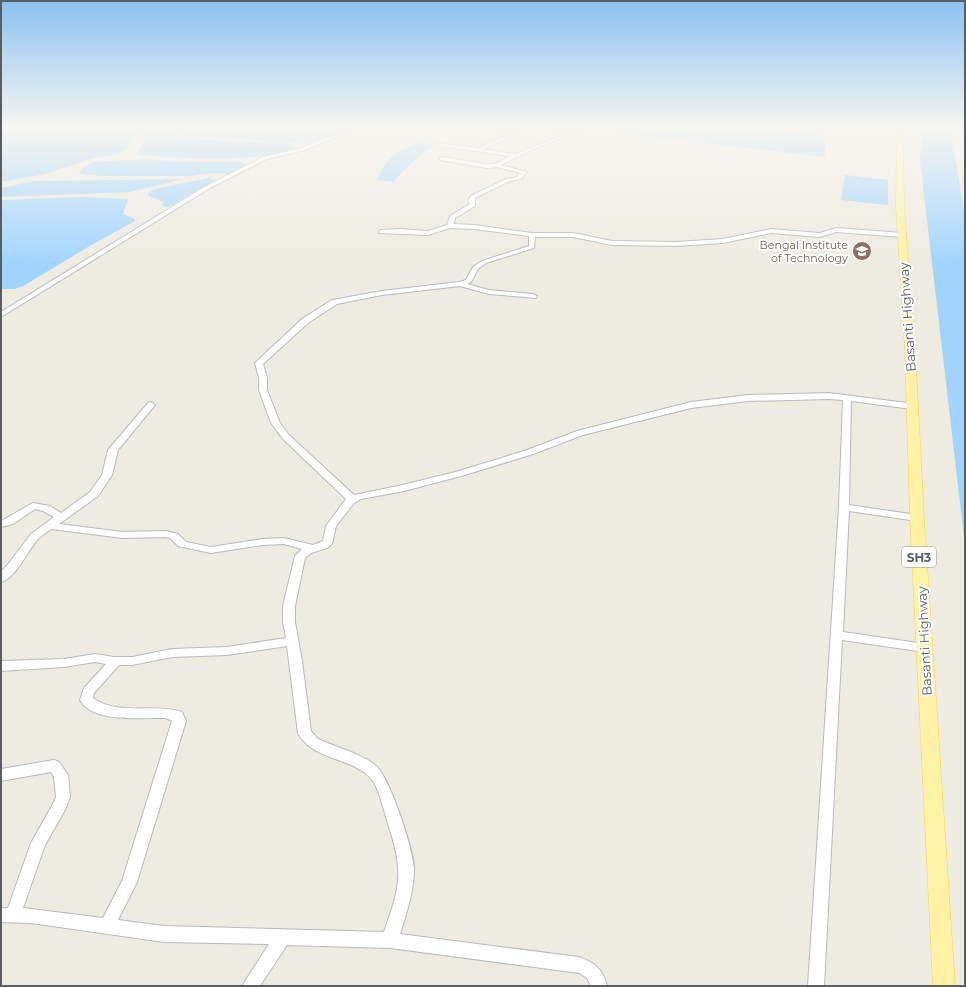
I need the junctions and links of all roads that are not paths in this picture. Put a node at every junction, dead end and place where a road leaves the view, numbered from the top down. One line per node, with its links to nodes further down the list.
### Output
1 (235, 173): 10 (street)
2 (523, 173): 4 (street)
3 (901, 173): 7 (main road, Basanti Highway / SH3)
4 (450, 226): 5 (street); 6 (street)
5 (381, 232)
6 (532, 235): 7 (street); 8 (street)
7 (903, 235): 13 (main road, Basanti Highway / SH3)
8 (460, 284): 9 (street); 14 (street)
9 (533, 296)
10 (1, 314)
11 (846, 397): 13 (street); 14 (street); 15 (street)
12 (151, 406): 16 (street)
13 (912, 406): 17 (main road, Basanti Highway / SH3)
14 (352, 499): 20 (street)
15 (844, 506): 17 (street); 22 (street)
16 (61, 517): 18 (street); 19 (street)
17 (917, 518): 24 (main road, Basanti Highway / SH3)
18 (1, 524)
19 (49, 526): 20 (street); 21 (street)
20 (314, 548): 23 (street)
21 (1, 578)
22 (837, 635): 24 (street); 34 (street)
23 (291, 641): 25 (street); 31 (street)
24 (925, 648): 35 (main road, Basanti Highway / SH3)
25 (116, 661): 26 (street); 29 (street)
26 (1, 666)
27 (1, 775): 28 (street)
28 (7, 915): 29 (street)
29 (107, 927): 30 (street)
30 (282, 937): 31 (street); 32 (street)
31 (390, 940): 33 (street)
32 (250, 986)
33 (598, 986)
34 (816, 986)
35 (944, 986)

